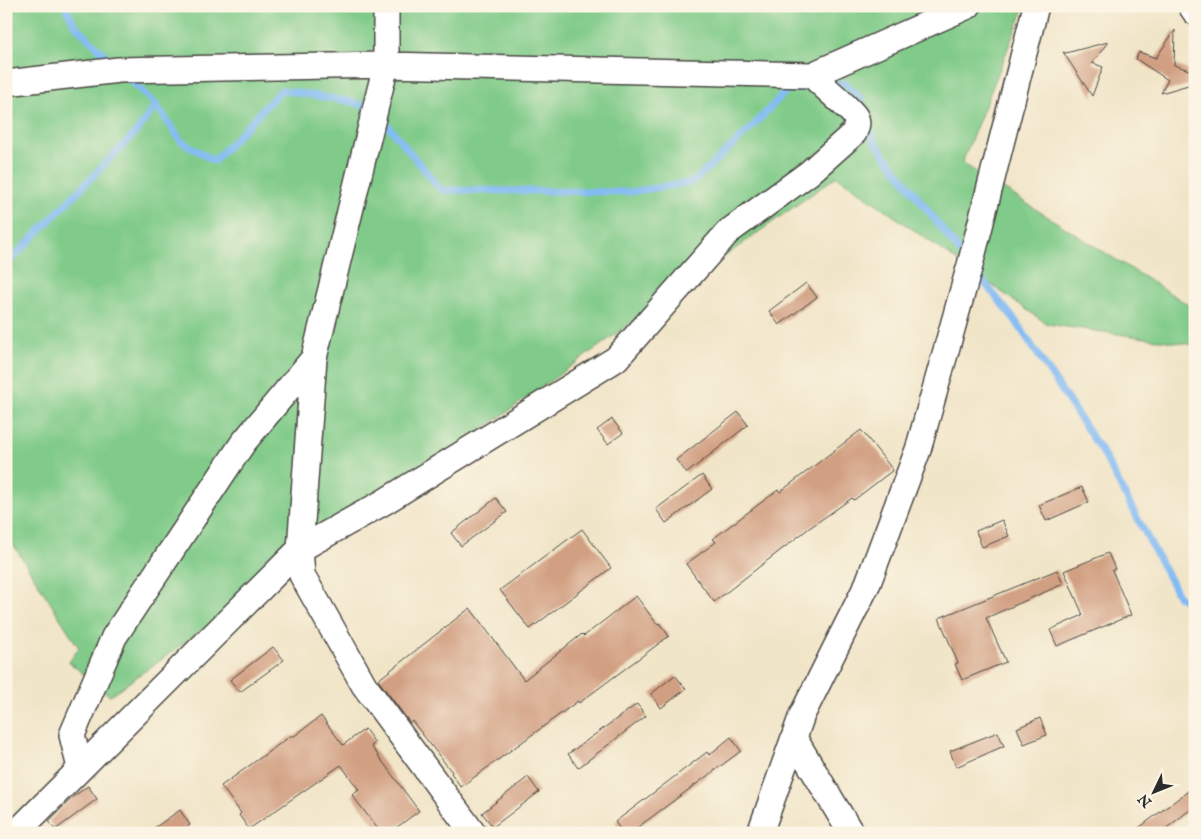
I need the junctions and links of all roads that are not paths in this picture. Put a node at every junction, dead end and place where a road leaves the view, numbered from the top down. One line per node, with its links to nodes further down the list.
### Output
1 (386, 6): 6 (street)
2 (968, 6): 7 (street)
3 (1036, 6): 11 (street)
4 (1191, 6): 5 (street)
5 (1195, 12)
6 (386, 65): 7 (street); 8 (street); 9 (street)
7 (812, 75): 10 (street)
8 (6, 83)
9 (314, 358): 10 (street); 12 (street)
10 (300, 549): 12 (street); 14 (street)
11 (794, 738): 15 (street); 16 (street)
12 (80, 768): 13 (street)
13 (16, 833)
14 (473, 833)
15 (760, 833)
16 (850, 833)

